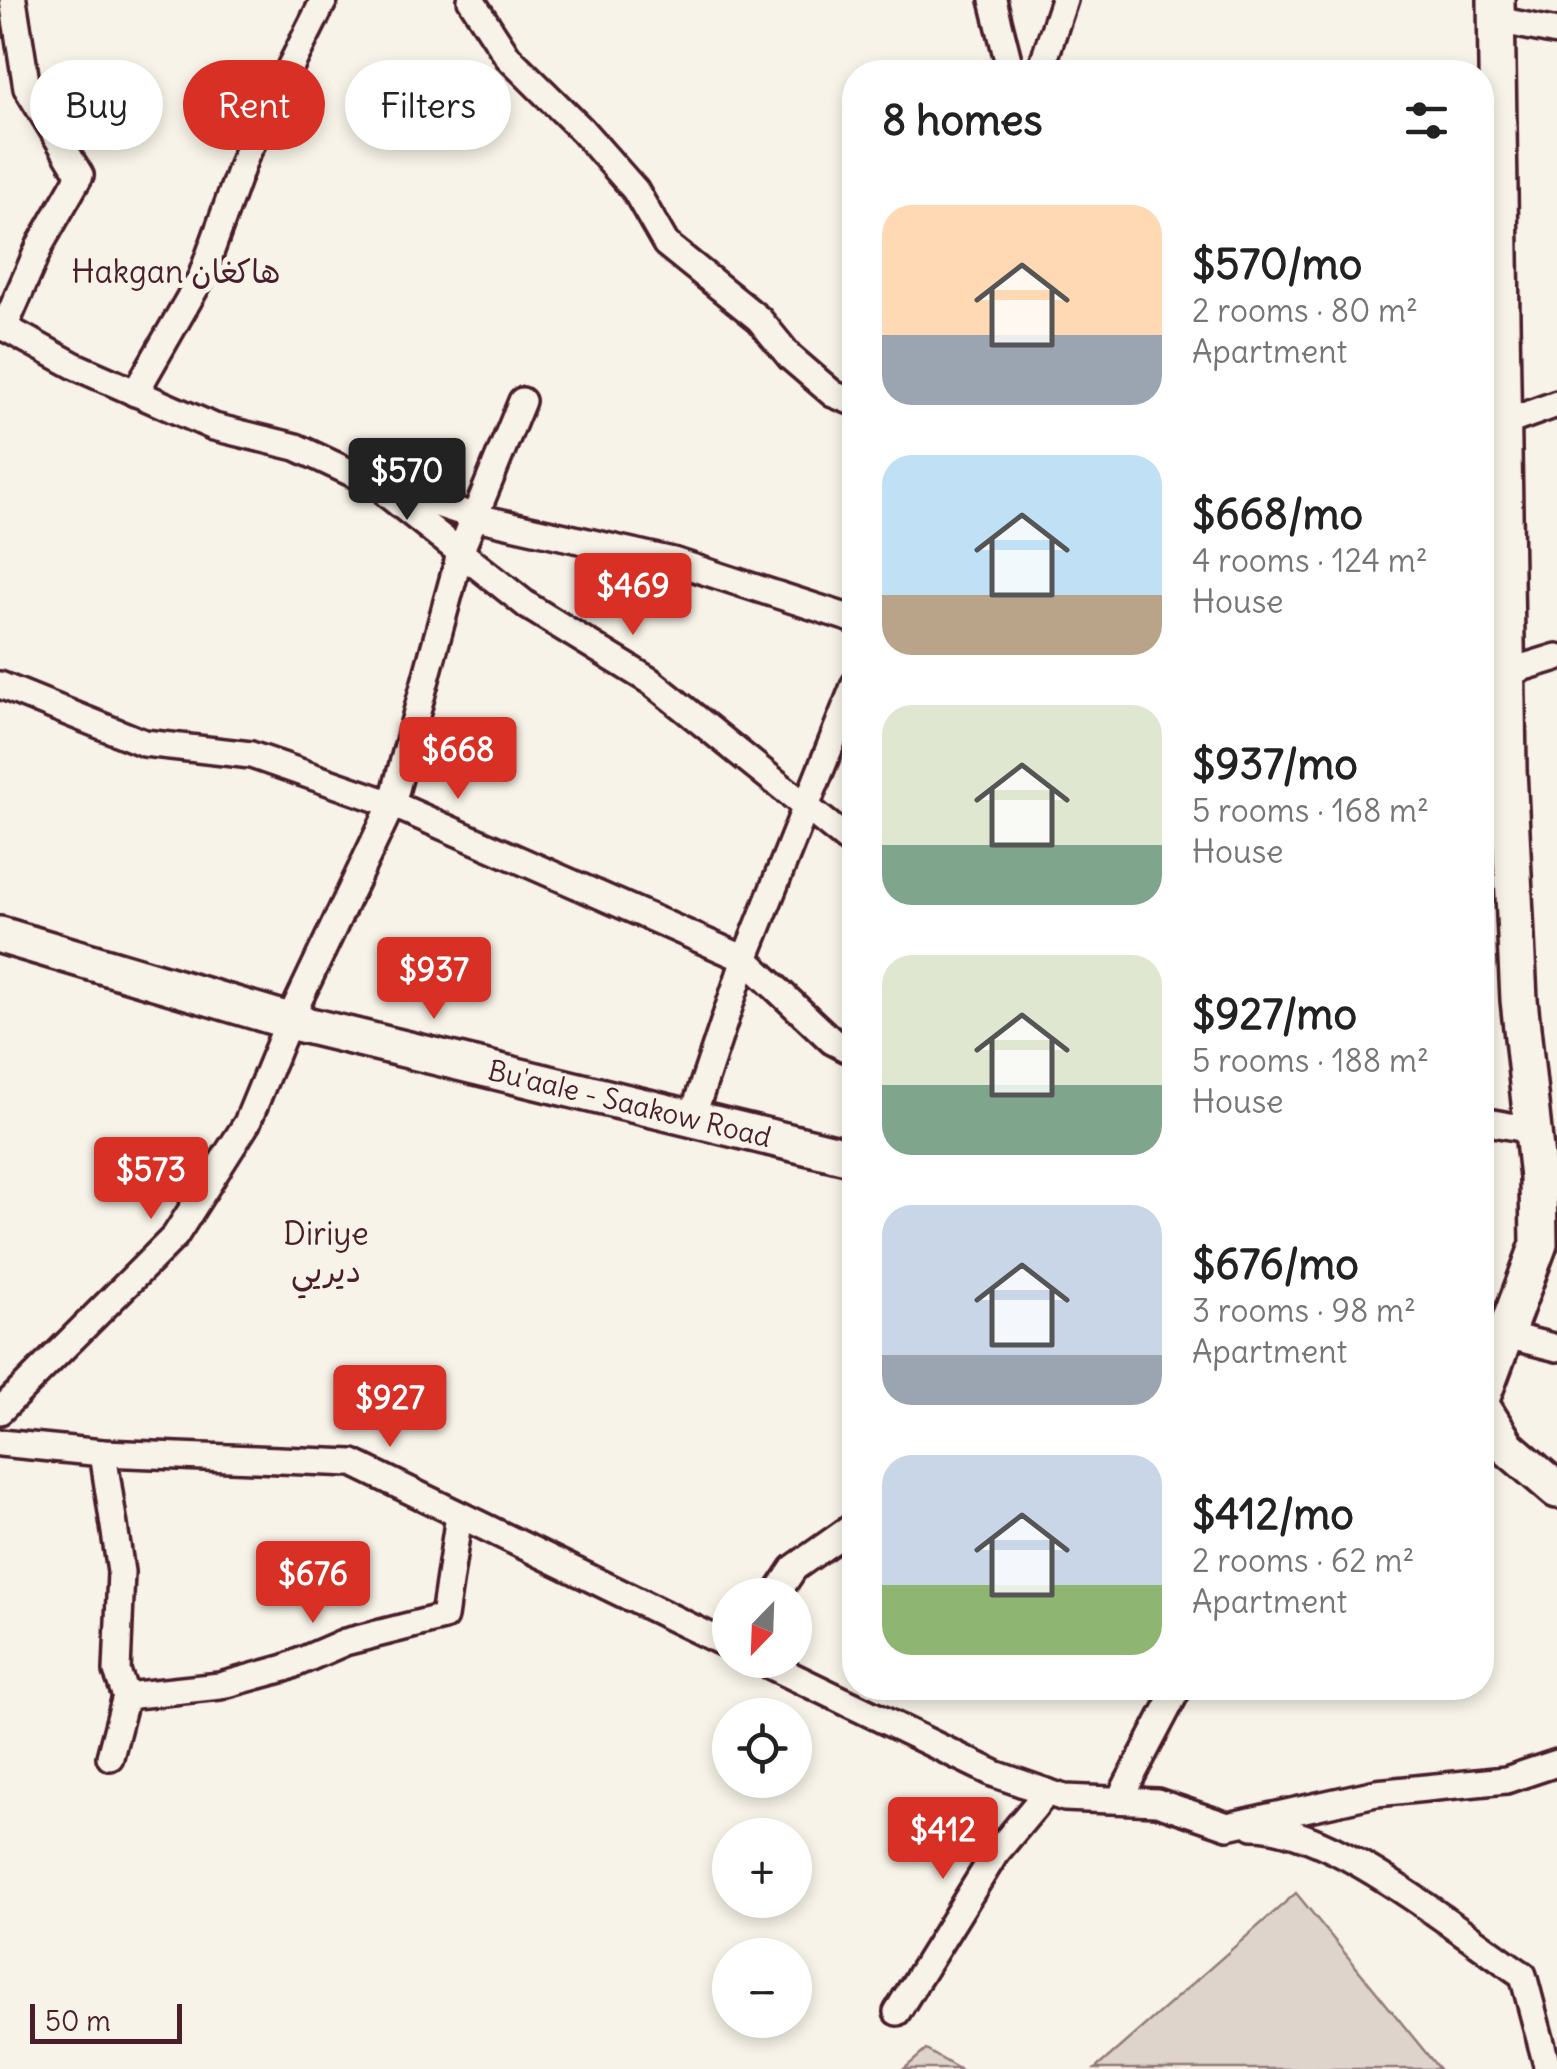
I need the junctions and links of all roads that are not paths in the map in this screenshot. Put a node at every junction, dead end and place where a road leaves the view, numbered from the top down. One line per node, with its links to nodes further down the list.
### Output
1 (14, 0): 10 (street)
2 (324, 0): 11 (street)
3 (471, 0): 12 (street)
4 (992, 0): 8 (street)
5 (1064, 0): 9 (street)
6 (1496, 10): 7 (street); 13 (main road)
7 (1557, 32)
8 (1008, 60)
9 (1044, 60)
10 (2, 326): 11 (street)
11 (135, 393): 16 (street)
12 (842, 396)
13 (1497, 399): 15 (street); 21 (main road)
14 (522, 401): 17 (street)
15 (1557, 404)
16 (370, 482): 17 (street); 18 (street)
17 (476, 518): 18 (street); 19 (street)
18 (460, 550): 25 (street); 26 (street)
19 (842, 616)
20 (1557, 657): 21 (street)
21 (1505, 673): 24 (main road)
22 (0, 686): 25 (street)
23 (842, 716): 26 (street)
24 (1495, 766): 34 (main road)
25 (392, 804): 29 (street); 30 (street)
26 (806, 806): 27 (street); 29 (street)
27 (842, 835)
28 (0, 936): 30 (main road, Bu'aale - Saakow Road)
29 (746, 958): 31 (street); 32 (street)
30 (289, 1021): 32 (main road, Bu'aale - Saakow Road); 39 (street)
31 (842, 1046)
32 (692, 1118): 35 (main road, Bu'aale - Saakow Road)
33 (1494, 1123): 34 (street)
34 (1532, 1130): 36 (main road)
35 (842, 1155)
36 (1548, 1237): 37 (main road)
37 (1494, 1332): 38 (street)
38 (1557, 1348)
39 (0, 1411)
40 (1494, 1426): 43 (main road)
41 (0, 1443): 42 (street)
42 (103, 1453): 44 (street); 49 (street)
43 (1557, 1490)
44 (460, 1514): 47 (street); 49 (street)
45 (842, 1533): 46 (street)
46 (787, 1578)
47 (712, 1637)
48 (797, 1678): 51 (street)
49 (126, 1696): 53 (street)
50 (842, 1700): 55 (street)
51 (842, 1700)
52 (1172, 1700): 56 (street)
53 (110, 1756)
54 (1557, 1763): 57 (street)
55 (1047, 1792): 56 (street); 58 (street)
56 (1119, 1800): 57 (street)
57 (1228, 1826): 59 (street)
58 (897, 2012)
59 (1548, 2069)

